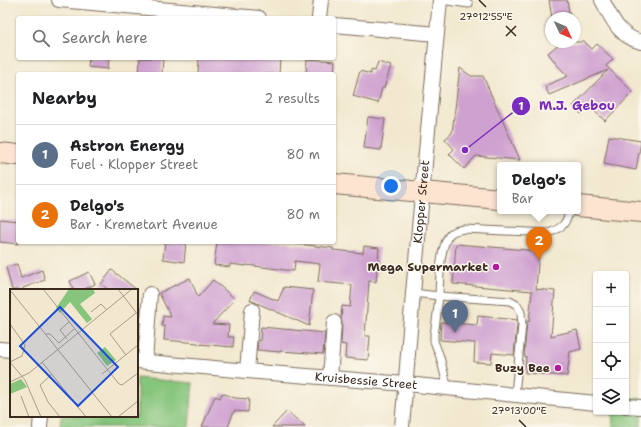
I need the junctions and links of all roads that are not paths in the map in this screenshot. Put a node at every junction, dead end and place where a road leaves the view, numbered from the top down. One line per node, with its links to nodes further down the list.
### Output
1 (59, 0): 6 (street)
2 (320, 0): 7 (street)
3 (440, 0): 5 (lane); 9 (street, Klopper Street)
4 (602, 0): 10 (street)
5 (469, 4)
6 (237, 16)
7 (319, 16)
8 (336, 25): 9 (street)
9 (437, 34): 14 (street, Klopper Street)
10 (641, 42)
11 (0, 154): 12 (street)
12 (16, 155)
13 (336, 184): 14 (street)
14 (422, 192): 15 (street); 19 (street, Klopper Street)
15 (497, 199)
16 (581, 206): 17 (street)
17 (641, 212)
18 (569, 214): 21 (lane)
19 (413, 293): 21 (lane); 29 (street, Klopper Street)
20 (150, 294): 26 (street)
21 (439, 296): 30 (lane); 31 (lane)
22 (252, 310): 27 (street)
23 (334, 322): 28 (street)
24 (0, 349): 25 (street)
25 (10, 350)
26 (141, 361): 27 (street, Kruisbessie Street)
27 (247, 372): 28 (street, Kruisbessie Street)
28 (330, 378): 29 (street, Kruisbessie Street)
29 (406, 384): 30 (street, Kruisbessie Street); 37 (street, Klopper Street)
30 (448, 388): 31 (street, Kruisbessie Street)
31 (515, 394): 32 (street, Kruisbessie Street)
32 (593, 403)
33 (629, 406): 34 (street)
34 (641, 407)
35 (41, 417): 36 (street)
36 (40, 427)
37 (402, 427)

